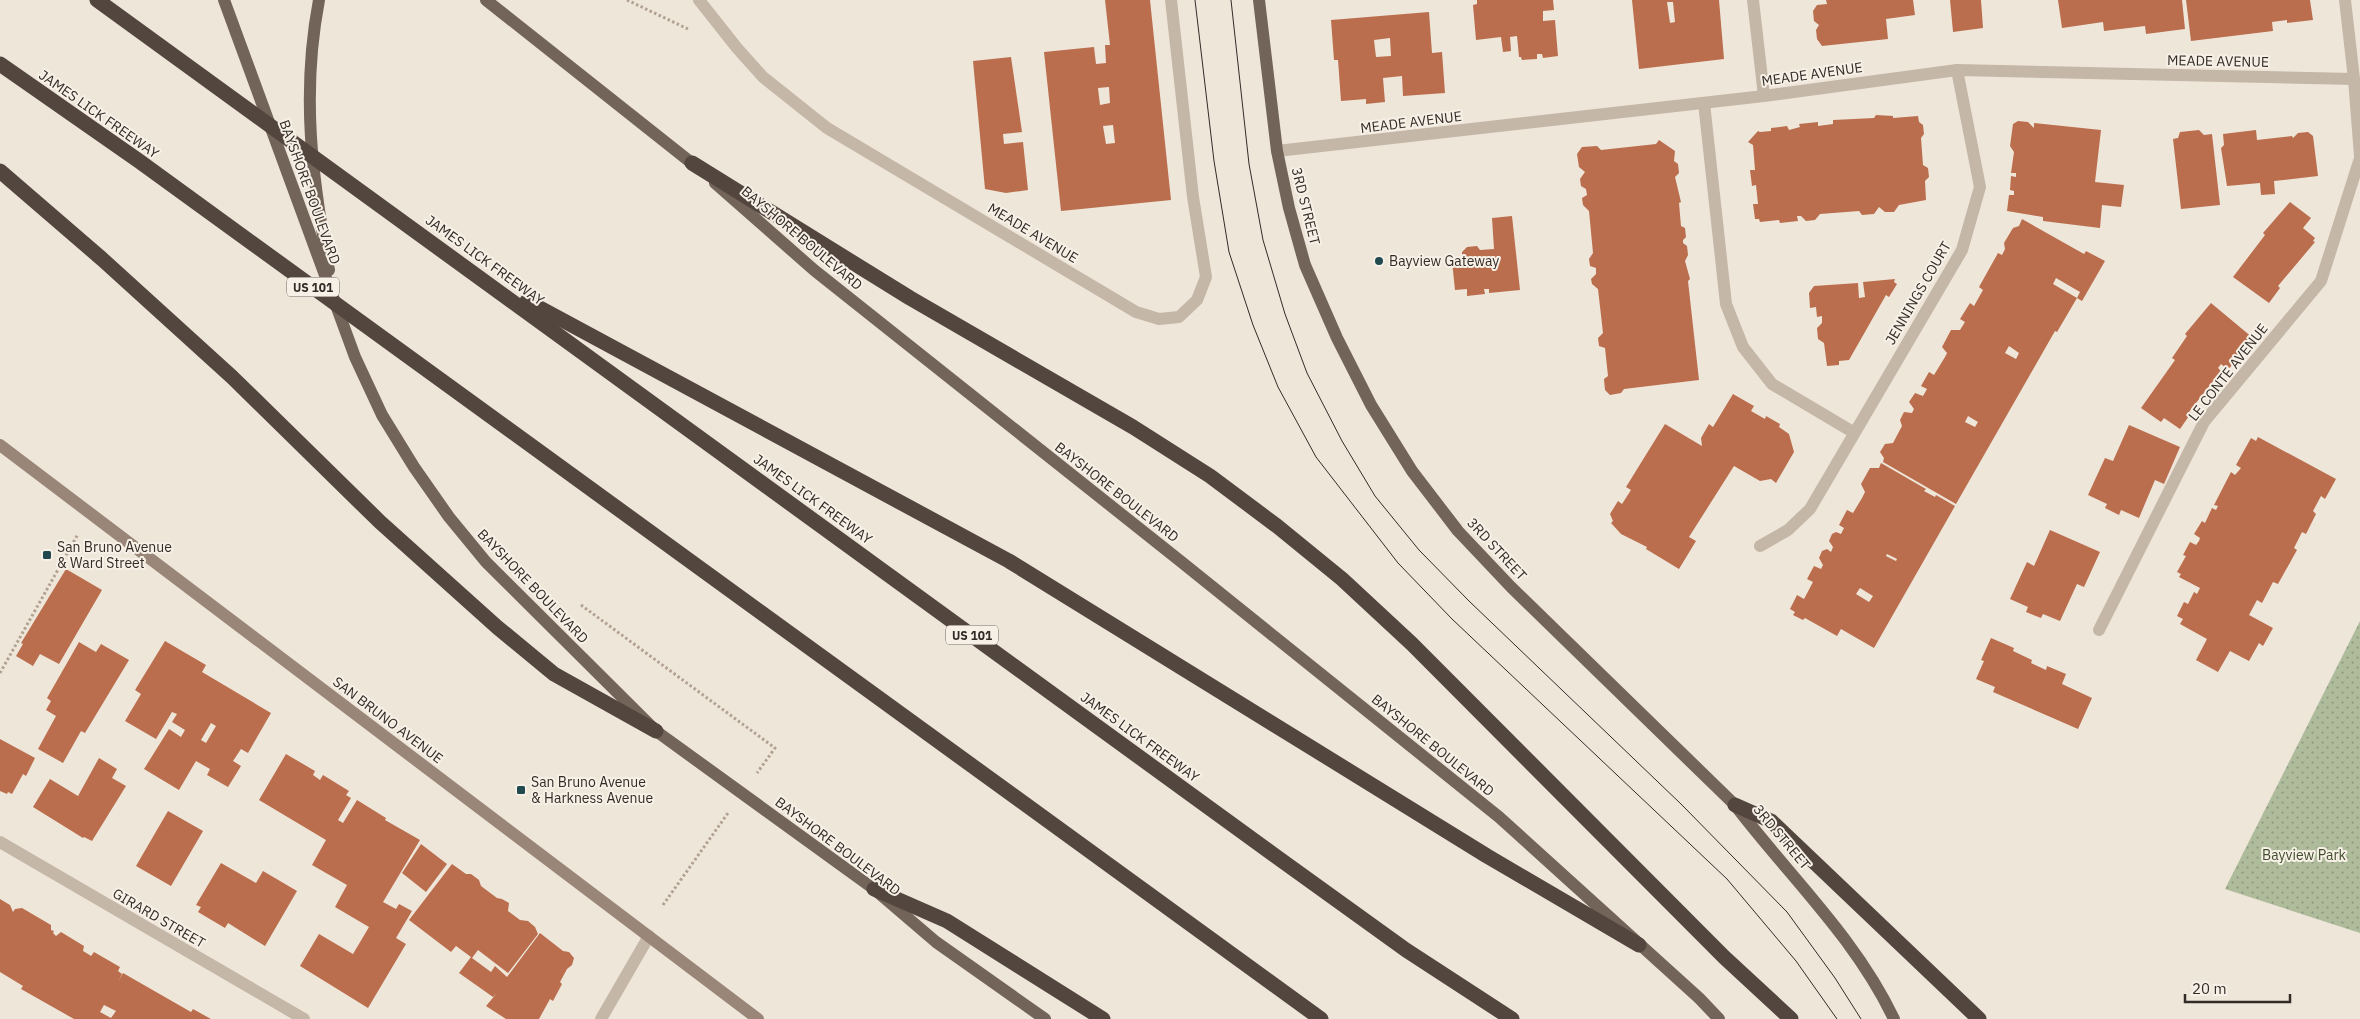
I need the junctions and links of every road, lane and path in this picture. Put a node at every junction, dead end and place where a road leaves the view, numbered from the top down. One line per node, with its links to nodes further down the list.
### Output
1 (224, 0): 22 (main road, BAYSHORE BOULEVARD)
2 (319, 0): 22 (main road)
3 (486, 0): 19 (main road, BAYSHORE BOULEVARD)
4 (627, 0): 11 (path)
5 (699, 0): 11 (street, MEADE AVENUE)
6 (1171, 0): 11 (street, MEADE AVENUE)
7 (1258, 0): 17 (main road, 3RD STREET)
8 (1753, 0): 15 (street)
9 (2345, 0): 14 (street, LE CONTE AVENUE)
10 (101, 2): 21 (highway, JAMES LICK FREEWAY / US 101)
11 (710, 14)
12 (0, 64): 45 (highway, JAMES LICK FREEWAY / US 101)
13 (1957, 70): 14 (street, MEADE AVENUE); 15 (street, MEADE AVENUE); 23 (street, JENNINGS COURT)
14 (2354, 79): 18 (street, LE CONTE AVENUE)
15 (1764, 96): 16 (street, MEADE AVENUE)
16 (1704, 103): 17 (street, MEADE AVENUE); 23 (street)
17 (1277, 152): 32 (main road, 3RD STREET)
18 (2360, 157): 28 (street, LE CONTE AVENUE)
19 (692, 163): 38 (main road, BAYSHORE BOULEVARD); 48 (highway)
20 (0, 172): 30 (highway)
21 (477, 274): 38 (highway); 46 (highway, JAMES LICK FREEWAY / US 101)
22 (355, 358): 30 (main road, BAYSHORE BOULEVARD)
23 (1854, 432): 26 (street, JENNINGS COURT)
24 (0, 445): 25 (main road, SAN BRUNO AVENUE)
25 (90, 512): 29 (path); 37 (main road, SAN BRUNO AVENUE)
26 (1760, 546)
27 (581, 605): 31 (path)
28 (2099, 630)
29 (0, 673)
30 (656, 731): 35 (main road, BAYSHORE BOULEVARD)
31 (775, 748)
32 (1735, 805): 39 (main road, 3RD STREET); 49 (highway)
33 (0, 842): 40 (street, GIRARD STREET)
34 (680, 880): 36 (path)
35 (874, 889): 43 (main road, BAYSHORE BOULEVARD); 44 (highway)
36 (663, 905)
37 (649, 936): 41 (street); 42 (main road, SAN BRUNO AVENUE)
38 (1639, 944): 47 (main road, BAYSHORE BOULEVARD)
39 (1893, 1016)
40 (304, 1019)
41 (601, 1019)
42 (758, 1019)
43 (1046, 1019)
44 (1103, 1019)
45 (1321, 1019)
46 (1512, 1019)
47 (1719, 1019)
48 (1791, 1019)
49 (1979, 1019)

